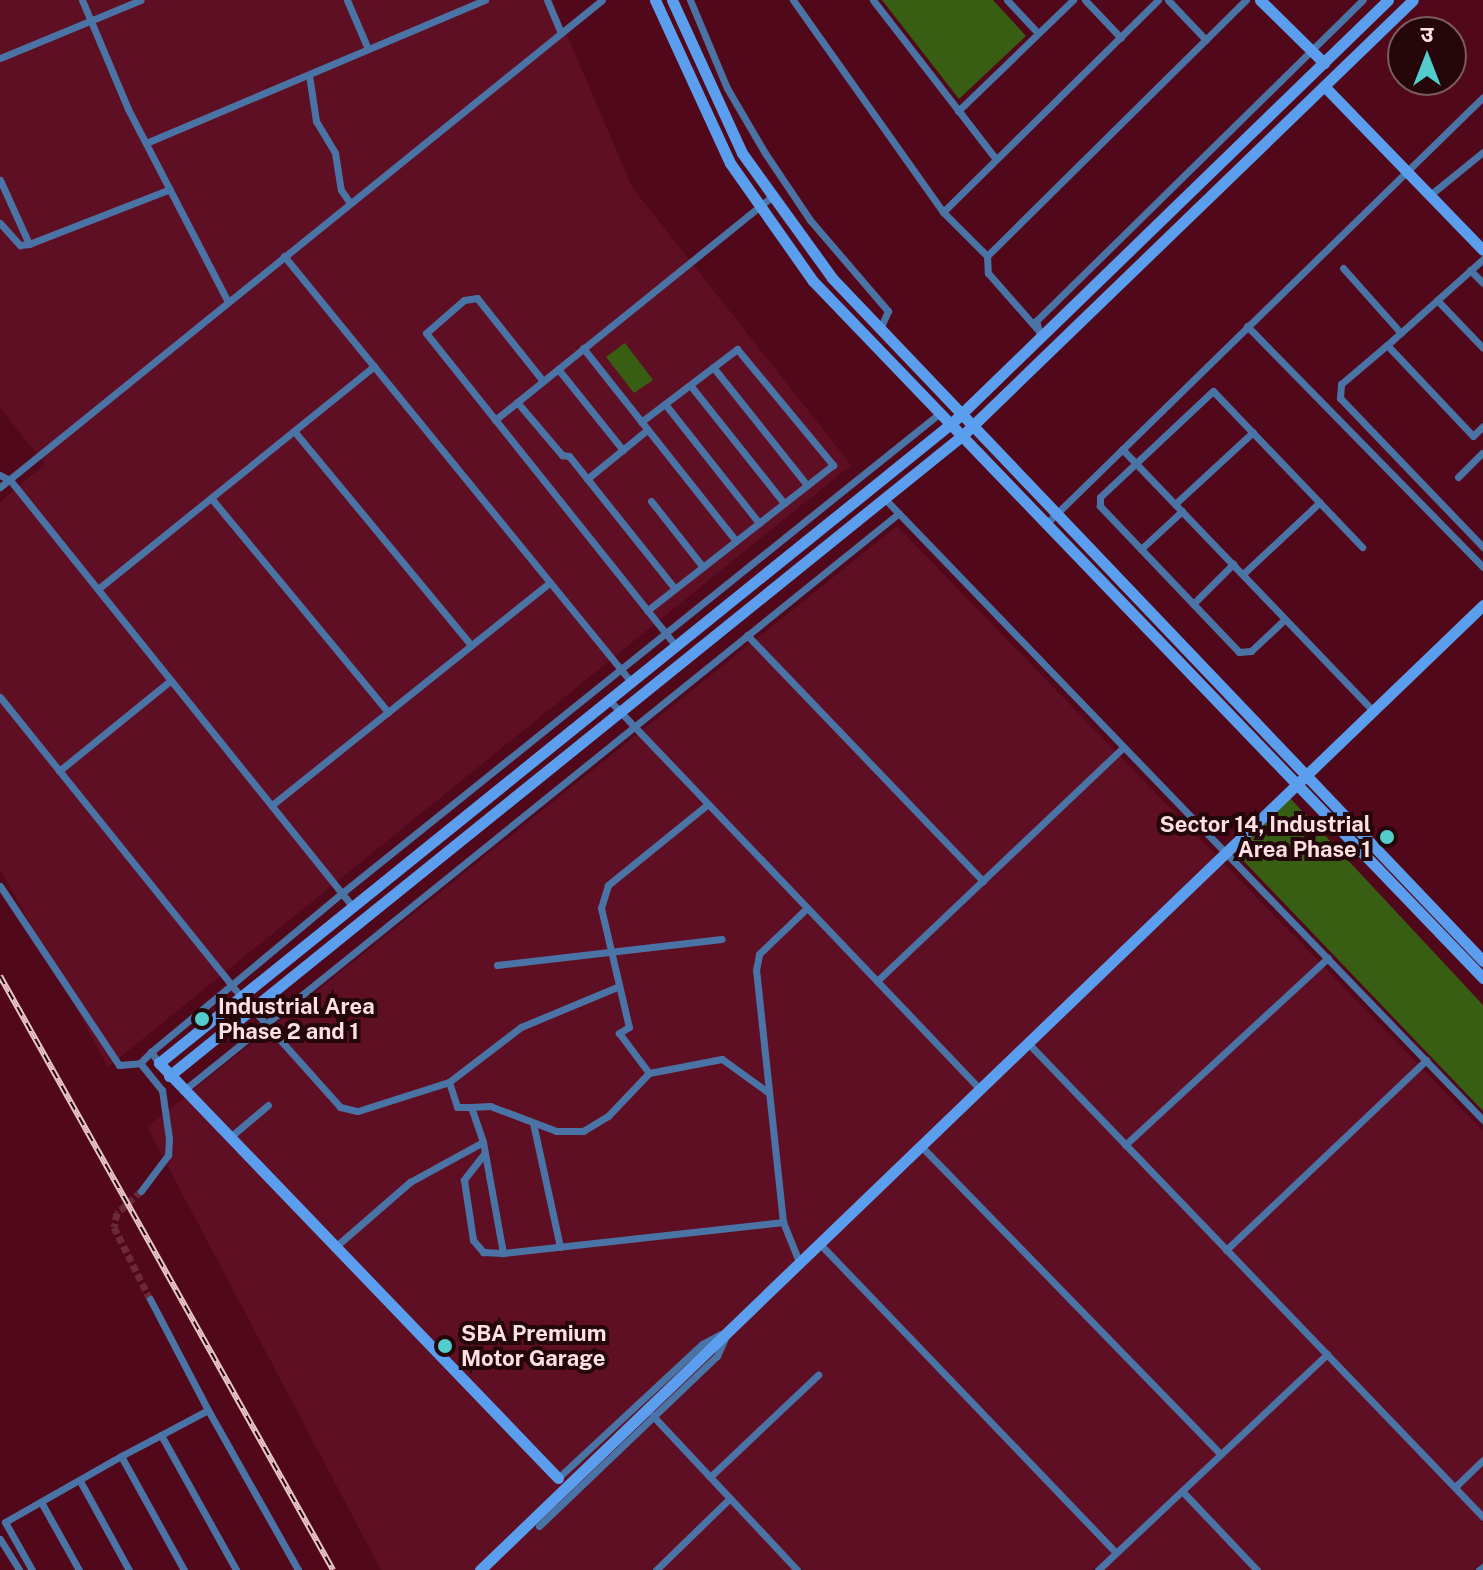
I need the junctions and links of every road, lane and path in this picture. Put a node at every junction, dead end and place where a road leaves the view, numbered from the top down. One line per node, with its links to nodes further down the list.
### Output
1 (82, 0): 24 (street)
2 (141, 0): 24 (street)
3 (347, 0): 29 (street)
4 (453, 0): 23 (street)
5 (485, 0): 23 (street)
6 (547, 0): 26 (street)
7 (602, 0): 26 (street)
8 (655, 0): 46 (street)
9 (672, 0): 44 (street)
10 (690, 0): 60 (street)
11 (793, 0): 47 (street)
12 (873, 0): 36 (street)
13 (1007, 0): 25 (street)
14 (1073, 0): 25 (street)
15 (1085, 0): 27 (street)
16 (1158, 0): 27 (street)
17 (1168, 0): 28 (street)
18 (1246, 0): 28 (street)
19 (1260, 0): 30 (street)
20 (1363, 0): 30 (street)
21 (1388, 0): 32 (street)
22 (1413, 0): 34 (street)
23 (458, 11): 29 (street)
24 (91, 21): 31 (street); 37 (street)
25 (1037, 32): 36 (street)
26 (561, 33): 45 (street)
27 (1121, 38): 38 (street)
28 (1206, 40): 52 (street)
29 (368, 49): 33 (street)
30 (1311, 51): 32 (street); 62 (street)
31 (0, 58)
32 (1320, 66): 34 (street); 62 (street)
33 (309, 75): 37 (street); 45 (street)
34 (1326, 84): 40 (street); 79 (street)
35 (1483, 97): 40 (street)
36 (958, 111): 38 (street)
37 (146, 143): 42 (street)
38 (995, 158): 47 (street)
39 (1481, 158): 43 (street)
40 (1406, 170): 43 (street); 59 (street)
41 (0, 180): 49 (street)
42 (170, 189): 49 (street); 58 (street)
43 (1430, 195): 50 (street)
44 (771, 197): 46 (street); 60 (street)
45 (350, 203): 51 (street)
46 (761, 206): 64 (street); 73 (street)
47 (943, 212): 52 (street)
48 (0, 223): 49 (street)
49 (29, 244)
50 (1483, 250)
51 (284, 256): 58 (street); 66 (street)
52 (987, 256): 62 (street)
53 (1483, 259): 55 (street)
54 (1343, 268): 61 (street)
55 (1470, 270): 56 (street); 57 (street)
56 (1483, 283)
57 (1437, 300): 61 (street); 65 (street)
58 (228, 302): 90 (street)
59 (1247, 326): 83 (street); 109 (street)
60 (881, 327): 74 (street)
61 (1401, 333): 63 (street)
62 (1040, 334): 74 (street)
63 (1387, 345): 82 (street); 105 (street)
64 (583, 348): 68 (street); 76 (street)
65 (1483, 348)
66 (374, 366): 80 (street); 111 (street)
67 (713, 367): 70 (street); 91 (street); 91 (street)
68 (558, 369): 69 (street); 84 (street)
69 (543, 381): 71 (street); 75 (street)
70 (690, 385): 72 (street); 97 (street)
71 (517, 402): 75 (street); 89 (street)
72 (665, 404): 76 (street); 102 (street)
73 (942, 411): 74 (street); 118 (street)
74 (957, 419): 79 (street); 121 (street)
75 (495, 420): 116 (street)
76 (641, 422): 78 (street)
77 (1483, 426): 82 (street)
78 (647, 430): 84 (street); 103 (street)
79 (968, 430): 94 (street); 101 (street)
80 (294, 431): 93 (street); 120 (street)
81 (1253, 432): 86 (street); 96 (street); 98 (street)
82 (1473, 436): 85 (street)
83 (1122, 449): 86 (street); 101 (street)
84 (623, 450): 89 (street)
85 (1482, 454): 88 (street)
86 (1135, 463): 98 (street); 106 (street)
87 (0, 475): 90 (street)
88 (1458, 477)
89 (587, 479): 113 (street)
90 (10, 480): 92 (street); 112 (street)
91 (807, 485): 97 (street)
92 (0, 487)
93 (211, 498): 112 (street); 129 (street)
94 (885, 499): 100 (street); 127 (street)
95 (651, 501): 108 (street)
96 (1320, 502): 104 (street); 110 (street)
97 (784, 503): 102 (street)
98 (1175, 504): 99 (street)
99 (1182, 511): 106 (street); 107 (street)
100 (899, 513): 119 (street); 131 (street)
101 (1052, 518): 133 (street)
102 (759, 523): 103 (street)
103 (736, 541): 108 (street)
104 (1362, 547)
105 (1483, 547)
106 (1141, 549): 114 (street)
107 (1233, 564): 110 (street); 114 (street)
108 (703, 567): 113 (street)
109 (1483, 567)
110 (1243, 574): 117 (street)
111 (550, 582): 120 (street); 122 (street)
112 (98, 589): 123 (street)
113 (675, 589): 116 (street)
114 (1193, 604): 117 (street)
115 (1483, 605): 128 (street)
116 (647, 611): 118 (street)
117 (1284, 620): 128 (street)
118 (664, 632): 121 (street); 122 (street)
119 (747, 635): 130 (street); 137 (street)
120 (471, 645): 129 (street)
121 (676, 647): 124 (street)
122 (619, 668): 124 (street); 139 (street)
123 (171, 680): 132 (street); 135 (street)
124 (632, 683): 126 (street)
125 (0, 697): 132 (street)
126 (610, 701): 127 (street); 140 (street)
127 (619, 711): 130 (street); 152 (street)
128 (1373, 711): 133 (street)
129 (388, 712): 135 (street)
130 (634, 727): 134 (street); 153 (street)
131 (1124, 747): 136 (street); 137 (street)
132 (59, 771): 149 (street)
133 (1302, 779): 136 (street); 145 (street); 147 (street)
134 (708, 804): 141 (street); 143 (street)
135 (272, 805): 139 (street)
136 (1225, 851): 144 (street); 154 (street)
137 (983, 881): 148 (street)
138 (0, 886): 157 (street)
139 (342, 893): 140 (street); 149 (street)
140 (353, 907): 151 (street)
141 (807, 908): 148 (street); 165 (street)
142 (721, 939): 143 (street)
143 (611, 951): 146 (street); 150 (street)
144 (1328, 958): 156 (street); 173 (street)
145 (1483, 961)
146 (497, 965)
147 (1483, 978)
148 (877, 981): 163 (street)
149 (232, 986): 151 (street); 155 (street)
150 (617, 987): 159 (street); 161 (street)
151 (241, 997): 152 (street); 158 (street)
152 (255, 1006): 153 (street); 160 (street)
153 (266, 1022): 161 (street); 164 (street)
154 (1025, 1041): 163 (street); 173 (street)
155 (151, 1052): 157 (street); 158 (street)
156 (1426, 1060): 168 (street); 180 (street)
157 (140, 1063): 162 (street)
158 (159, 1063): 160 (street)
159 (649, 1073): 165 (street); 169 (street)
160 (169, 1076): 162 (street); 164 (street)
161 (449, 1082): 167 (street)
162 (159, 1085): 175 (street)
163 (978, 1087): 172 (street)
164 (183, 1091): 170 (street)
165 (769, 1093): 176 (street)
166 (268, 1105): 170 (street)
167 (471, 1107): 169 (street); 171 (street)
168 (1483, 1120)
169 (533, 1123): 178 (street)
170 (229, 1138): 179 (street)
171 (483, 1142): 174 (street); 179 (street)
172 (918, 1143): 177 (street); 190 (street)
173 (1125, 1145): 180 (street)
174 (484, 1154): 181 (street); 181 (street)
175 (141, 1191)
176 (783, 1222): 178 (street); 182 (street)
177 (817, 1241): 182 (street); 203 (street)
178 (560, 1247): 181 (street)
179 (334, 1248): 194 (street)
180 (1226, 1250): 185 (street)
181 (503, 1253)
182 (798, 1259): 184 (street)
183 (150, 1299): 187 (street)
184 (728, 1330): 188 (street); 194 (street); 211 (street)
185 (1327, 1354): 190 (street); 196 (street)
186 (818, 1375): 193 (street)
187 (208, 1410): 189 (street); 210 (street)
188 (653, 1416): 193 (street); 201 (street)
189 (161, 1435): 191 (street); 209 (street)
190 (1221, 1454): 197 (street)
191 (121, 1456): 195 (street); 208 (street)
192 (1483, 1460): 196 (street)
193 (710, 1477): 198 (street)
194 (558, 1478)
195 (80, 1481): 199 (street); 207 (street)
196 (1455, 1487): 200 (street)
197 (1182, 1491): 203 (street); 215 (street)
198 (730, 1498): 212 (street); 213 (street)
199 (41, 1502): 205 (street); 206 (street)
200 (1483, 1517)
201 (539, 1526)
202 (0, 1539): 204 (street)
203 (1116, 1553): 214 (street)
204 (19, 1570)
205 (32, 1570)
206 (79, 1570)
207 (129, 1570)
208 (184, 1570)
209 (236, 1570)
210 (298, 1570)
211 (480, 1570)
212 (656, 1570)
213 (797, 1570)
214 (1098, 1570)
215 (1257, 1570)

